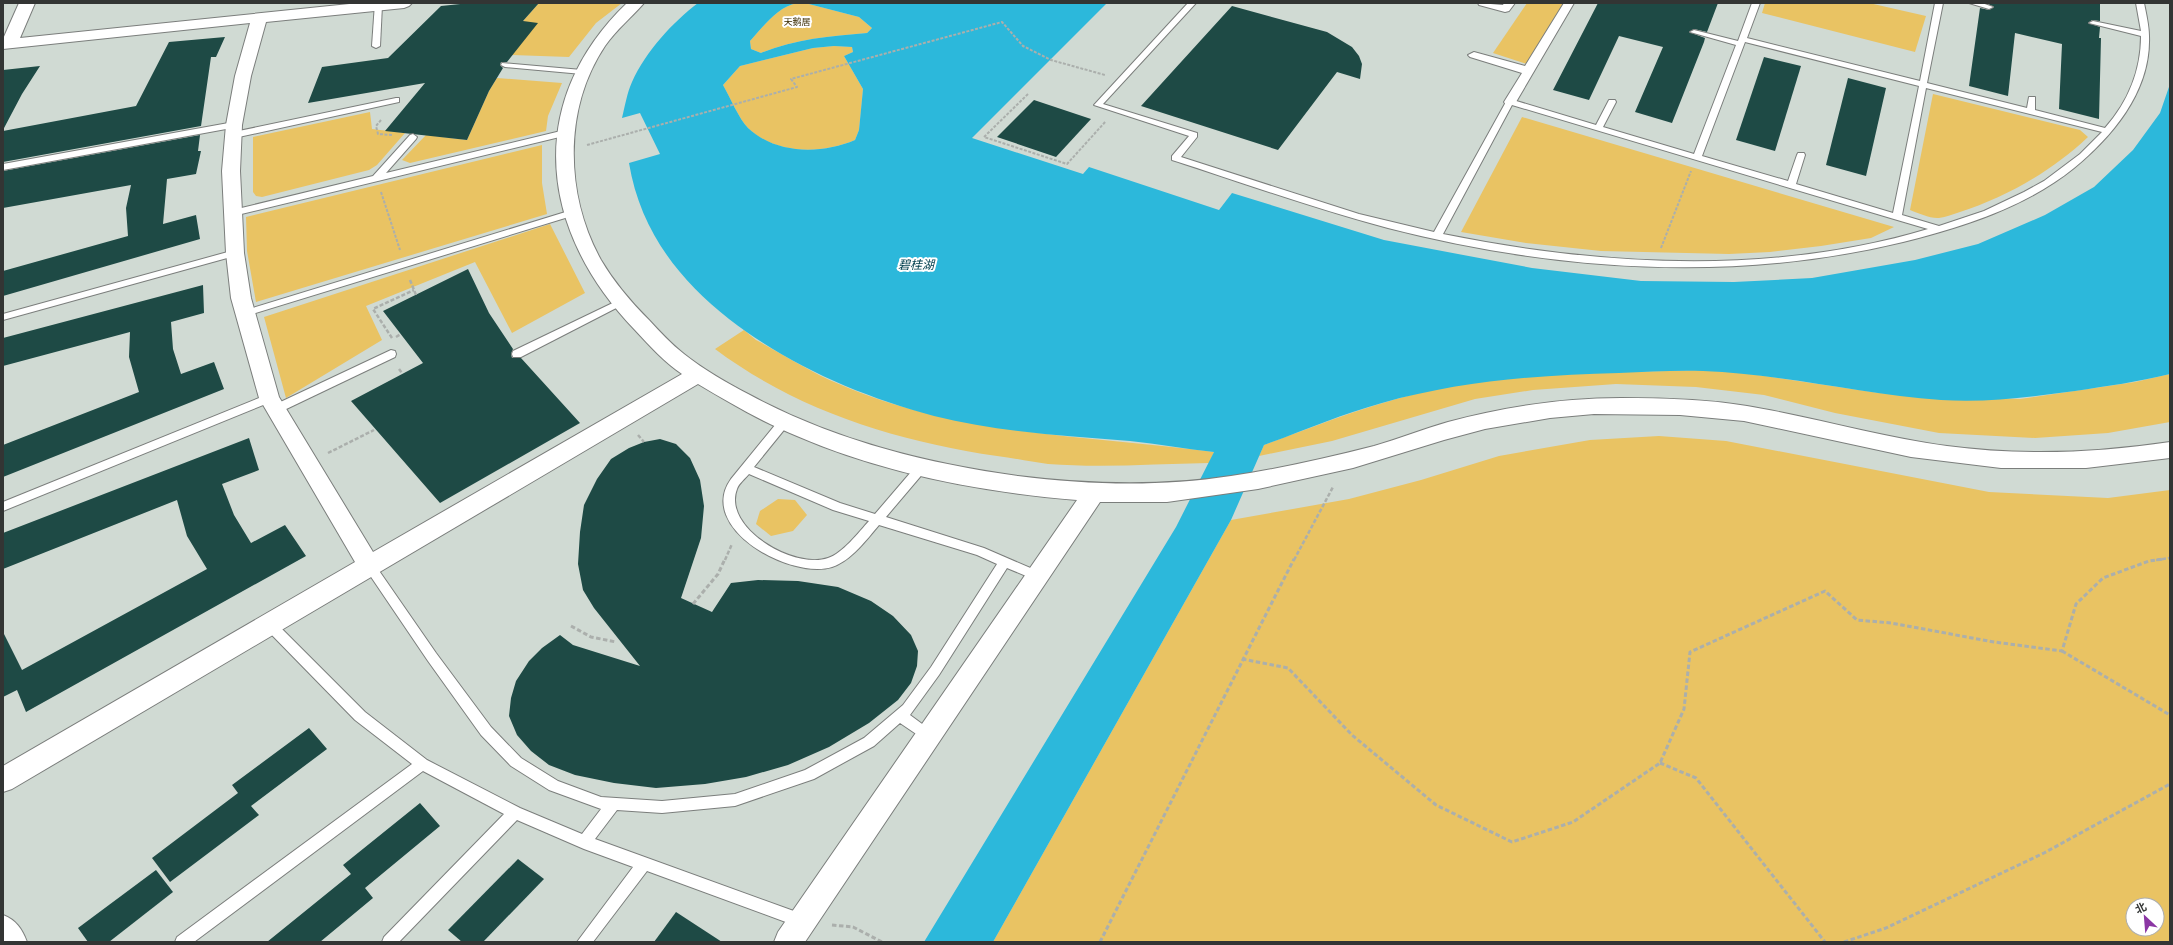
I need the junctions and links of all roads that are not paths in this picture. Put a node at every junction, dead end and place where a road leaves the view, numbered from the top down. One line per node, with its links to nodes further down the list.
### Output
1 (27, 3): 19 (street)
2 (404, 3): 12 (street)
3 (636, 3): 24 (street)
4 (1192, 3): 45 (lane)
5 (1483, 3): 6 (street)
6 (1510, 3)
7 (1569, 3): 23 (street)
8 (1756, 3): 18 (lane)
9 (1939, 3): 25 (lane)
10 (1973, 3): 13 (lane)
11 (2140, 3): 17 (lane)
12 (379, 4): 14 (street); 20 (lane)
13 (1989, 6)
14 (260, 17): 19 (street); 32 (street)
15 (2093, 23): 17 (lane)
16 (1694, 32): 18 (lane)
17 (2146, 34): 33 (lane)
18 (1742, 41): 25 (lane); 37 (lane)
19 (6, 44)
20 (376, 46)
21 (1474, 54): 23 (street)
22 (505, 65): 24 (lane)
23 (1529, 71): 28 (street)
24 (582, 72): 35 (street)
25 (1923, 84): 30 (lane); 43 (lane)
26 (2032, 99): 30 (lane)
27 (396, 100): 32 (lane)
28 (1510, 102): 31 (lane); 45 (lane)
29 (1612, 102): 31 (lane)
30 (2031, 112): 33 (lane)
31 (1598, 128): 37 (lane)
32 (234, 130): 38 (lane); 41 (street)
33 (2107, 131): 44 (lane)
34 (413, 137): 39 (lane)
35 (565, 142): 39 (lane); 42 (street)
36 (1801, 155): 40 (lane)
37 (1696, 157): 40 (lane)
38 (3, 167)
39 (376, 179): 41 (lane)
40 (1791, 185): 43 (lane)
41 (233, 213): 46 (street)
42 (572, 213): 47 (street); 48 (lane)
43 (1897, 217): 44 (lane)
44 (1939, 229): 45 (lane)
45 (1437, 236)
46 (235, 253): 48 (street); 49 (lane)
47 (621, 302): 51 (lane); 52 (street)
48 (246, 314): 53 (street)
49 (3, 317)
50 (390, 354): 53 (lane)
51 (517, 354)
52 (698, 374): 54 (street); 62 (street)
53 (273, 404): 59 (lane); 62 (street)
54 (784, 422): 56 (street); 57 (lane)
55 (2170, 450): 58 (street)
56 (921, 468): 58 (street); 60 (lane)
57 (747, 469): 60 (lane); 60 (lane)
58 (1094, 493): 63 (street)
59 (3, 507)
60 (876, 518): 61 (lane)
61 (1005, 561): 63 (lane); 65 (lane)
62 (369, 565): 64 (street); 69 (lane)
63 (1038, 576): 66 (street)
64 (269, 624): 67 (lane); 68 (street)
65 (900, 716): 66 (lane); 69 (lane)
66 (928, 736): 73 (street)
67 (422, 764): 70 (lane); 76 (lane)
68 (3, 780)
69 (614, 804): 71 (lane)
70 (515, 813): 71 (lane); 77 (lane)
71 (584, 842): 72 (lane)
72 (643, 865): 73 (lane); 78 (lane)
73 (802, 921): 79 (street)
74 (3, 929): 75 (street)
75 (13, 942)
76 (182, 942)
77 (389, 942)
78 (584, 942)
79 (788, 942)

